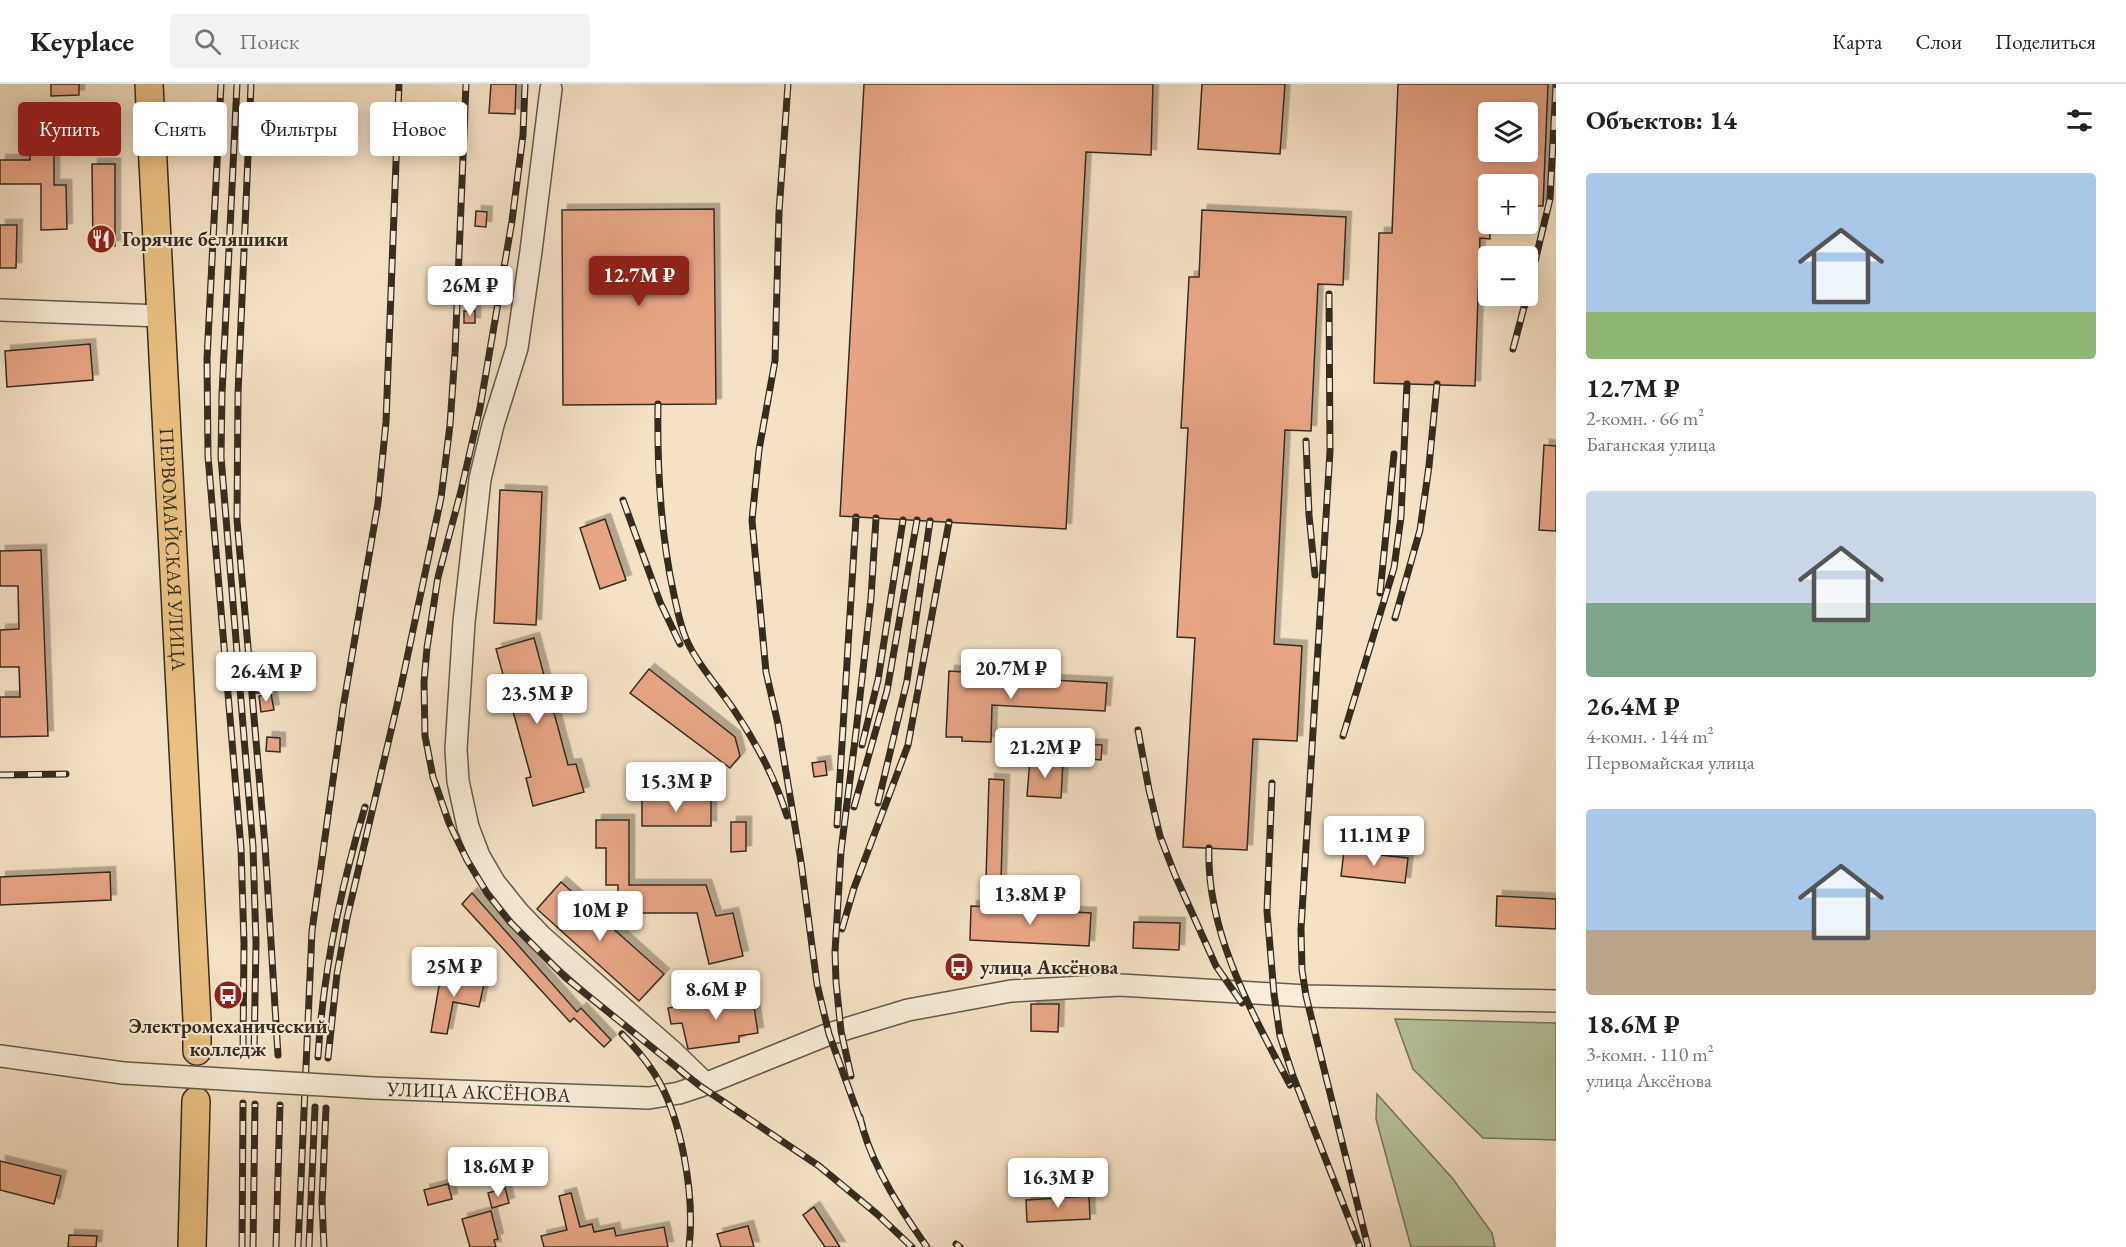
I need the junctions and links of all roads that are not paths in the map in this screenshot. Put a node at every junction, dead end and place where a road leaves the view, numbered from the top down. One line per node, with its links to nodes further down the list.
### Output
1 (149, 84): 4 (main road, ПЕРВОМАЙСКАЯ УЛИЦА)
2 (551, 90): 8 (street)
3 (0, 310): 4 (street)
4 (161, 316): 6 (main road, ПЕРВОМАЙСКАЯ УЛИЦА)
5 (1556, 1001): 8 (street, УЛИЦА АКСЁНОВА)
6 (196, 1051)
7 (0, 1056): 8 (street, УЛИЦА АКСЁНОВА, bridge)
8 (706, 1084)
9 (196, 1101): 10 (main road)
10 (192, 1247)

